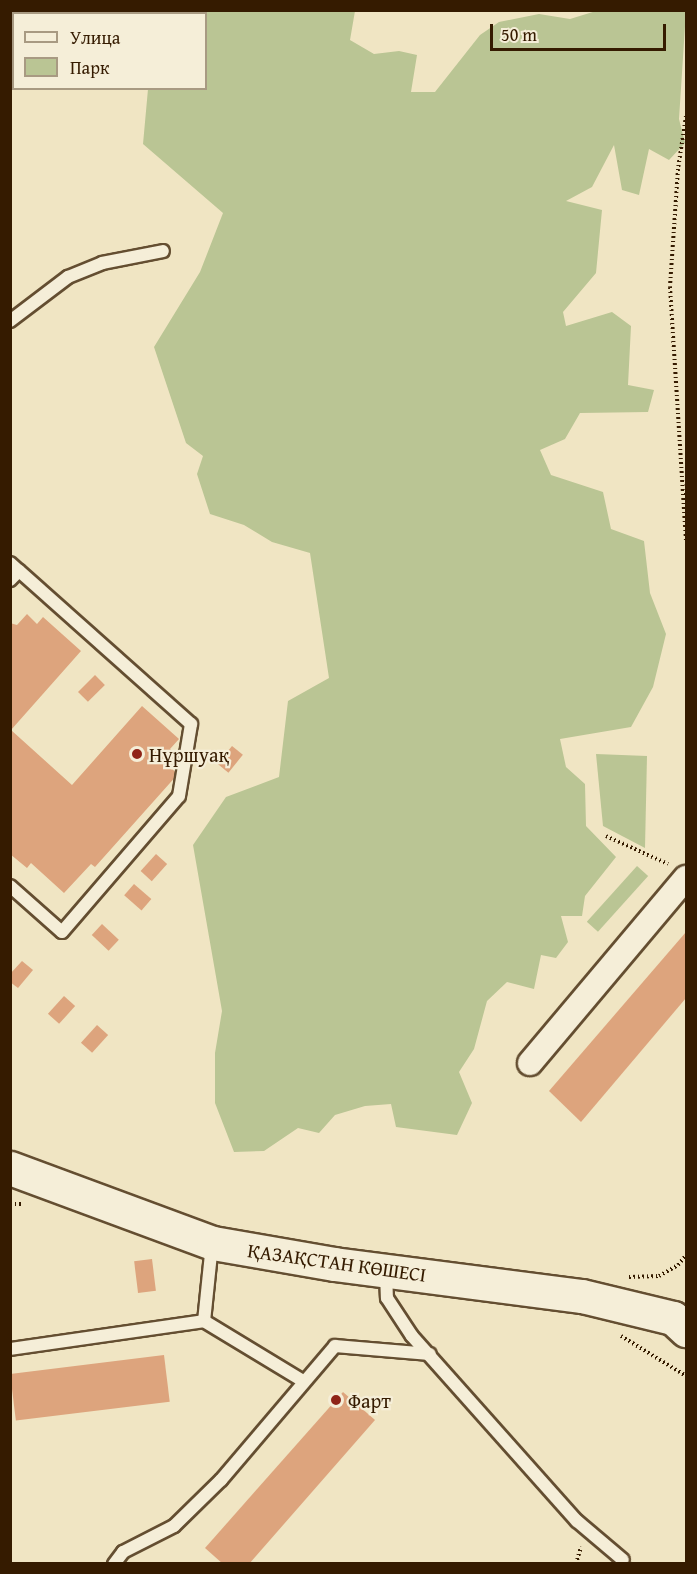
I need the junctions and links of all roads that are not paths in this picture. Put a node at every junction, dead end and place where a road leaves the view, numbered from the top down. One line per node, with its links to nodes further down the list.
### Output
1 (162, 250): 2 (lane)
2 (10, 321)
3 (13, 571): 5 (lane)
4 (682, 873): 6 (street)
5 (10, 886)
6 (530, 1063)
7 (10, 1168): 8 (street, ҚАЗАҚСТАН КӨШЕСІ)
8 (213, 1243): 9 (street, ҚАЗАҚСТАН КӨШЕСІ); 11 (lane)
9 (386, 1271): 10 (street, ҚАЗАҚСТАН КӨШЕСІ); 13 (lane)
10 (682, 1317)
11 (204, 1321): 12 (lane); 14 (lane)
12 (10, 1349)
13 (430, 1354): 14 (lane); 15 (lane)
14 (303, 1381): 16 (lane)
15 (622, 1560)
16 (114, 1563)

